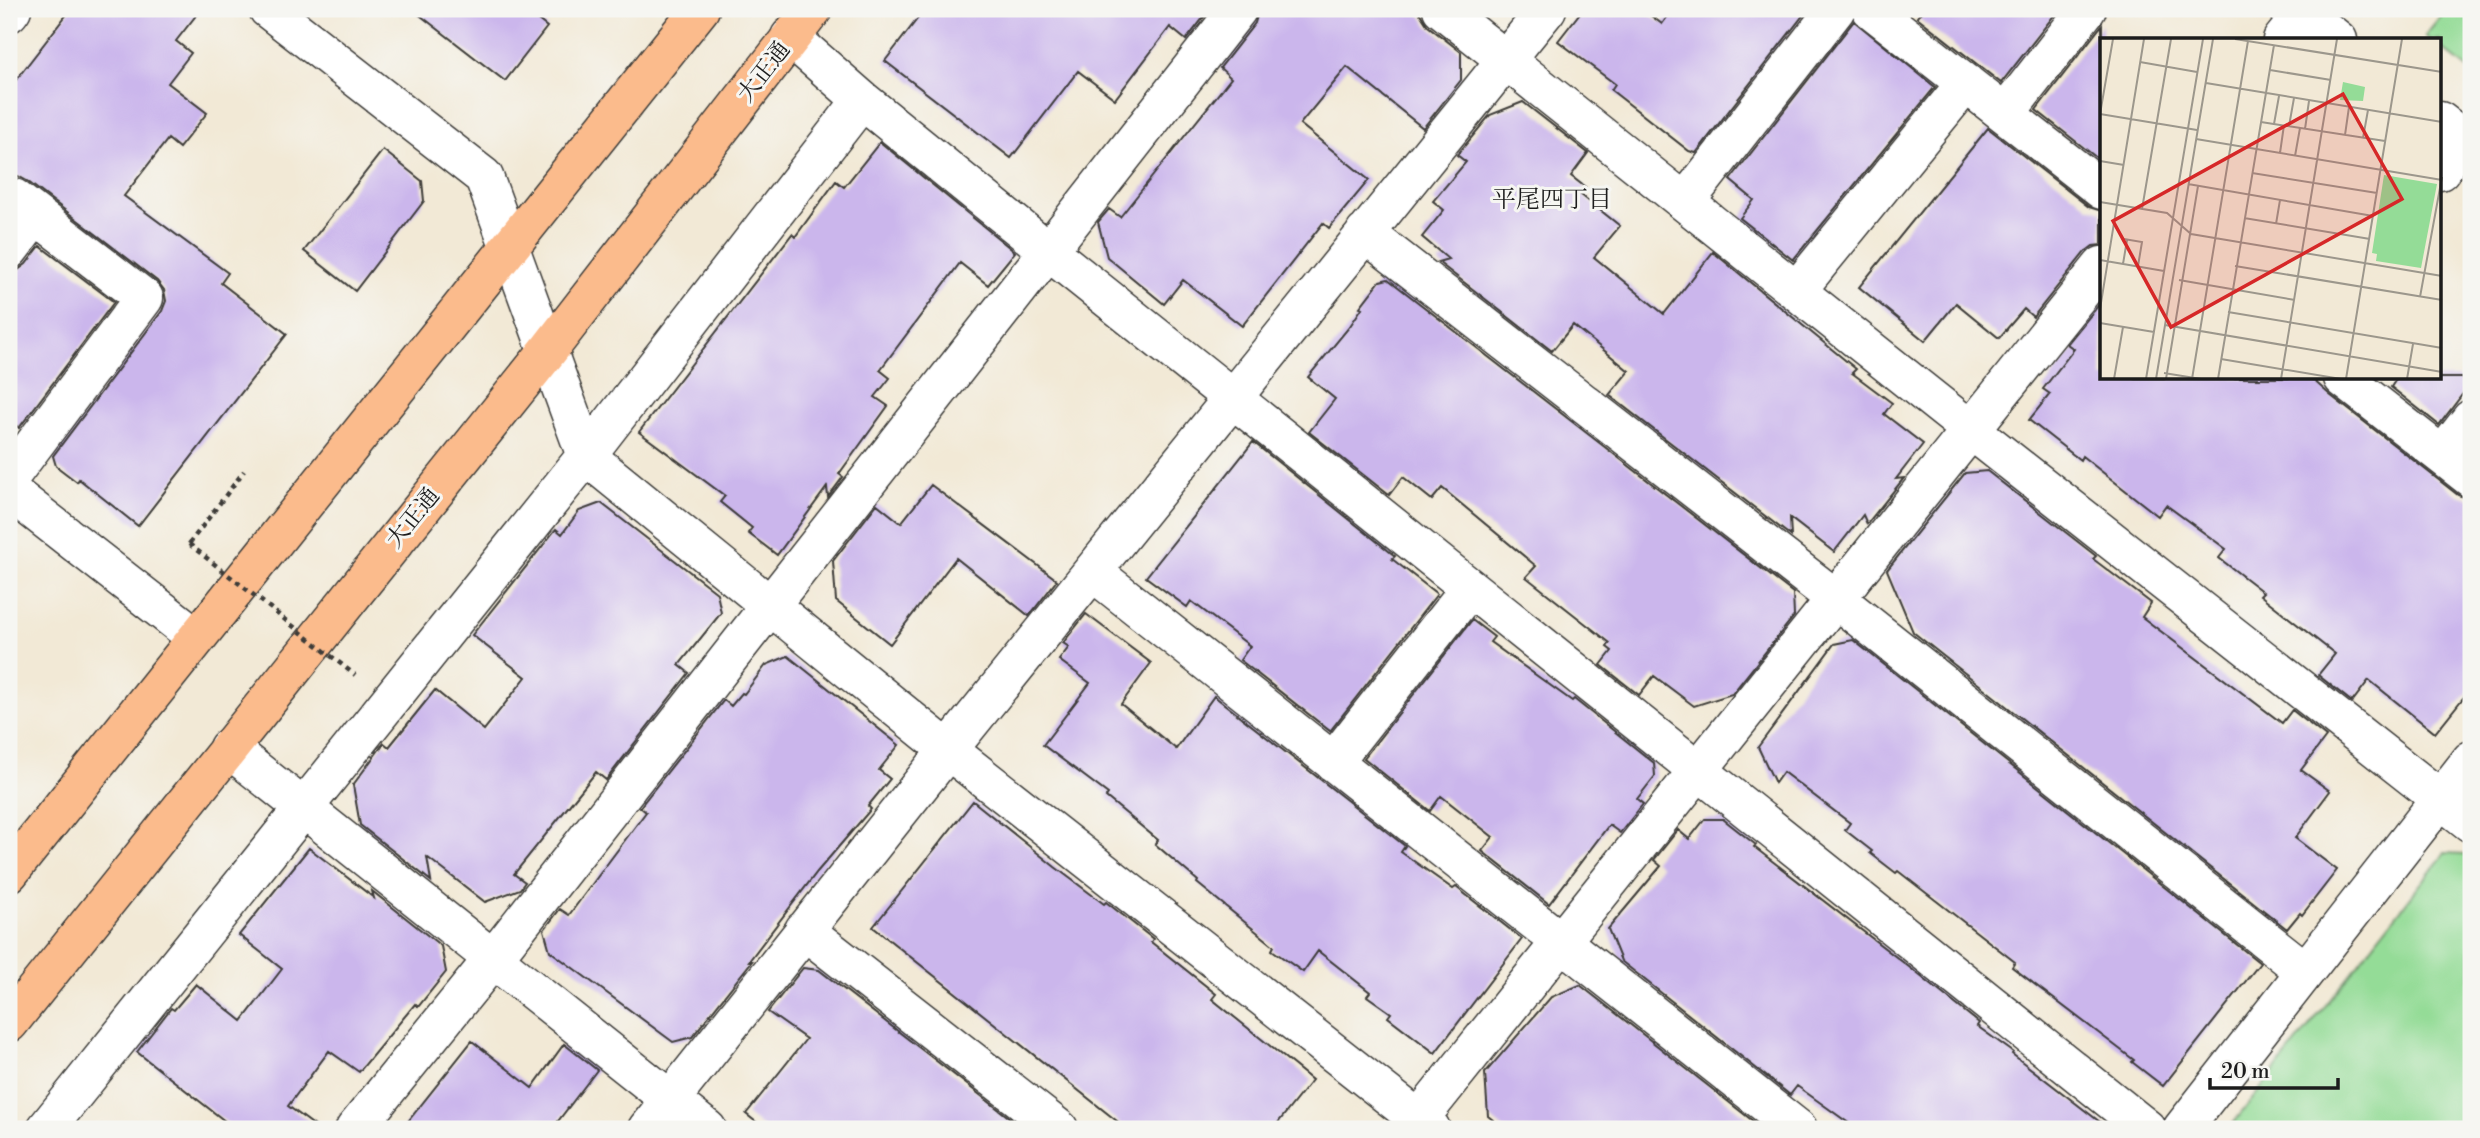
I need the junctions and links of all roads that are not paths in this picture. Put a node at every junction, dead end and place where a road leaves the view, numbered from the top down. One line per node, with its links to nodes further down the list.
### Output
1 (268, 9): 10 (street)
2 (699, 9): 22 (main road)
3 (1238, 9): 24 (street)
4 (1442, 9): 13 (street)
5 (1546, 9): 13 (street)
6 (1836, 9): 20 (street)
7 (2087, 9): 16 (street)
8 (1886, 13): 14 (street)
9 (2298, 18): 12 (street)
10 (307, 21): 22 (street)
11 (802, 23): 15 (street); 27 (main road, 大正通)
12 (2334, 38)
13 (1505, 61): 20 (street); 21 (street)
14 (1966, 83): 16 (street); 26 (street)
15 (862, 100): 24 (street); 32 (street)
16 (2005, 114): 19 (street)
17 (2458, 135): 18 (street)
18 (2442, 167)
19 (2100, 188)
20 (1685, 202): 26 (street)
21 (1365, 233): 29 (street); 38 (street)
22 (510, 245): 27 (street); 40 (main road)
23 (9, 250): 34 (street)
24 (1047, 250): 29 (street); 39 (street)
25 (2100, 269): 31 (street)
26 (1797, 290): 31 (street)
27 (547, 352): 32 (street); 41 (main road, 大正通)
28 (2346, 380): 33 (street)
29 (1232, 398): 36 (street); 37 (street)
30 (2471, 419): 33 (street)
31 (1971, 430): 38 (street); 46 (street)
32 (586, 456): 39 (street); 47 (street)
33 (2457, 467)
34 (9, 478)
35 (9, 491): 40 (street)
36 (1093, 572): 42 (street); 44 (street)
37 (1470, 588): 44 (street); 45 (street)
38 (1836, 599): 45 (street); 53 (street)
39 (770, 606): 42 (street); 52 (street)
40 (196, 637): 49 (main road)
41 (228, 748): 47 (street); 54 (main road, 大正通)
42 (948, 750): 50 (street); 56 (street)
43 (2471, 760): 46 (street)
44 (1333, 762): 51 (street)
45 (1698, 771): 51 (street); 63 (street)
46 (2441, 799): 48 (street); 53 (street)
47 (303, 809): 52 (street); 57 (street)
48 (2471, 823)
49 (9, 873)
50 (804, 930): 55 (street); 61 (street)
51 (1562, 941): 56 (street); 62 (street)
52 (492, 960): 55 (street); 58 (street)
53 (2305, 971): 64 (street)
54 (9, 1024)
55 (670, 1100): 59 (street); 60 (street)
56 (1421, 1126)
57 (46, 1129)
58 (355, 1129)
59 (647, 1129)
60 (707, 1129)
61 (1059, 1129)
62 (1798, 1129)
63 (2147, 1129)
64 (2182, 1129)

